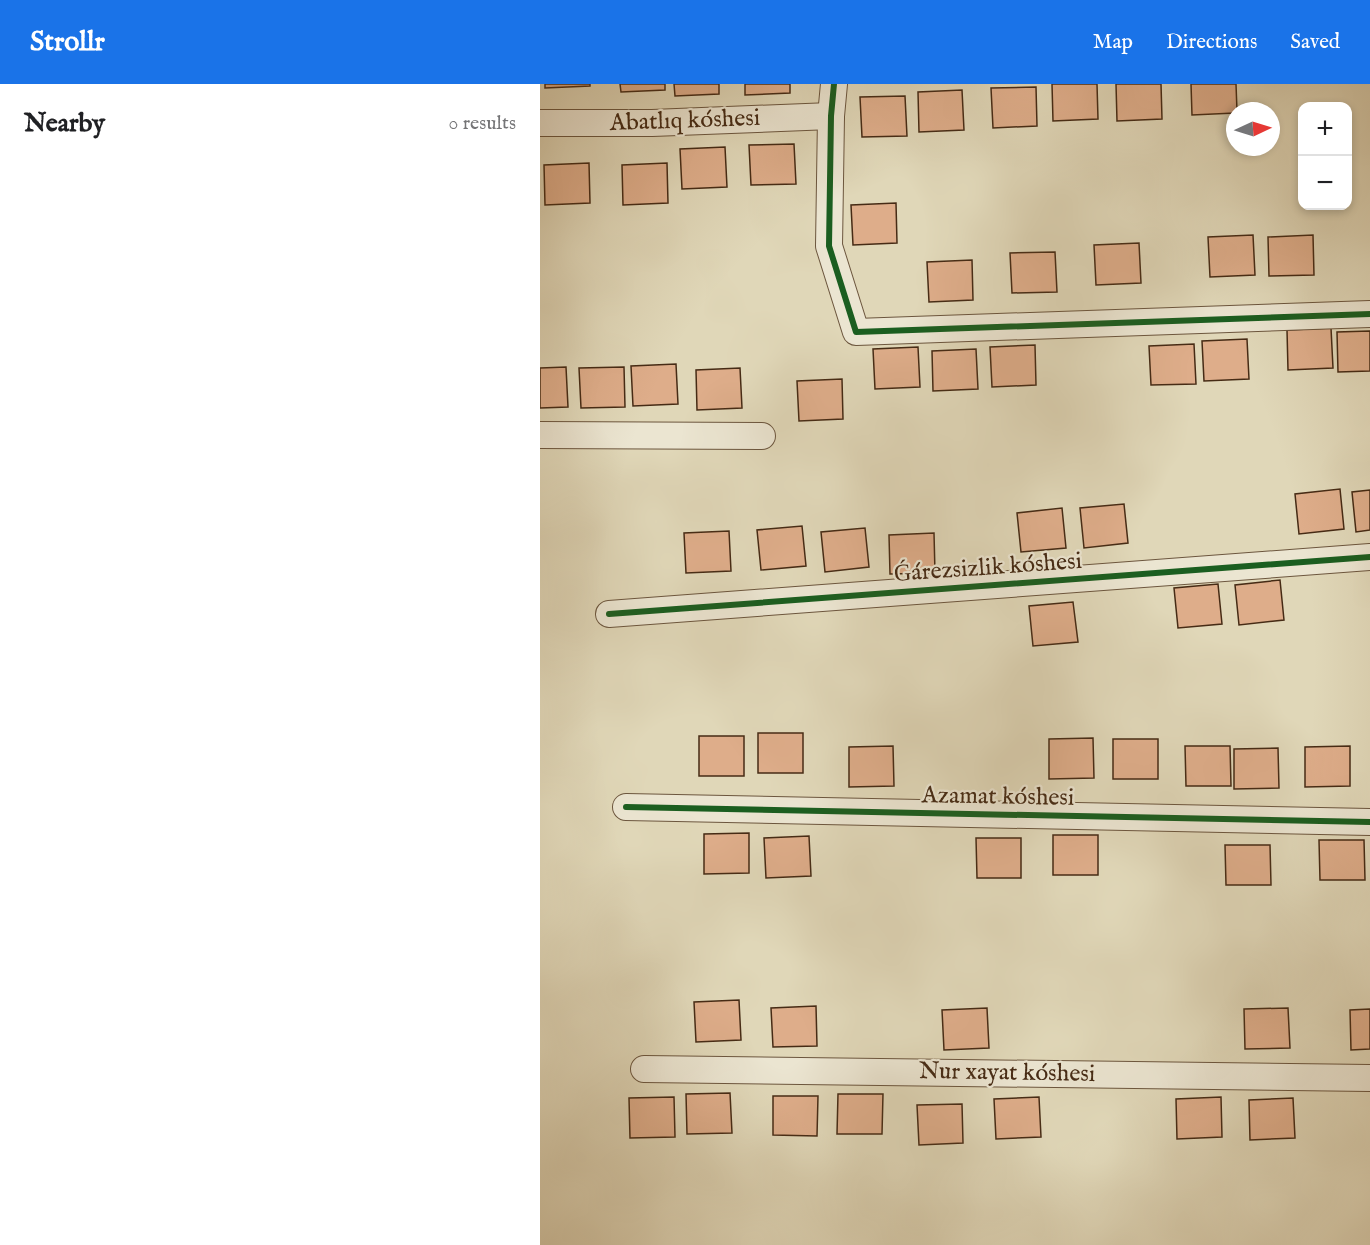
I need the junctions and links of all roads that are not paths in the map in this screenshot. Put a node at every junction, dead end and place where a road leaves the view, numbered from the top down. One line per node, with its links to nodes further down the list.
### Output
1 (834, 84): 2 (street)
2 (831, 116): 3 (street, Abatlıq kóshesi); 4 (street)
3 (540, 123)
4 (1370, 314)
5 (540, 435): 6 (street)
6 (762, 436)
7 (1370, 557): 8 (street, Ǵárezsizlik kóshesi)
8 (609, 614)
9 (626, 807): 10 (street, Azamat kóshesi)
10 (1370, 822)
11 (644, 1069): 12 (street, Nur xayat kóshesi)
12 (1370, 1078)

